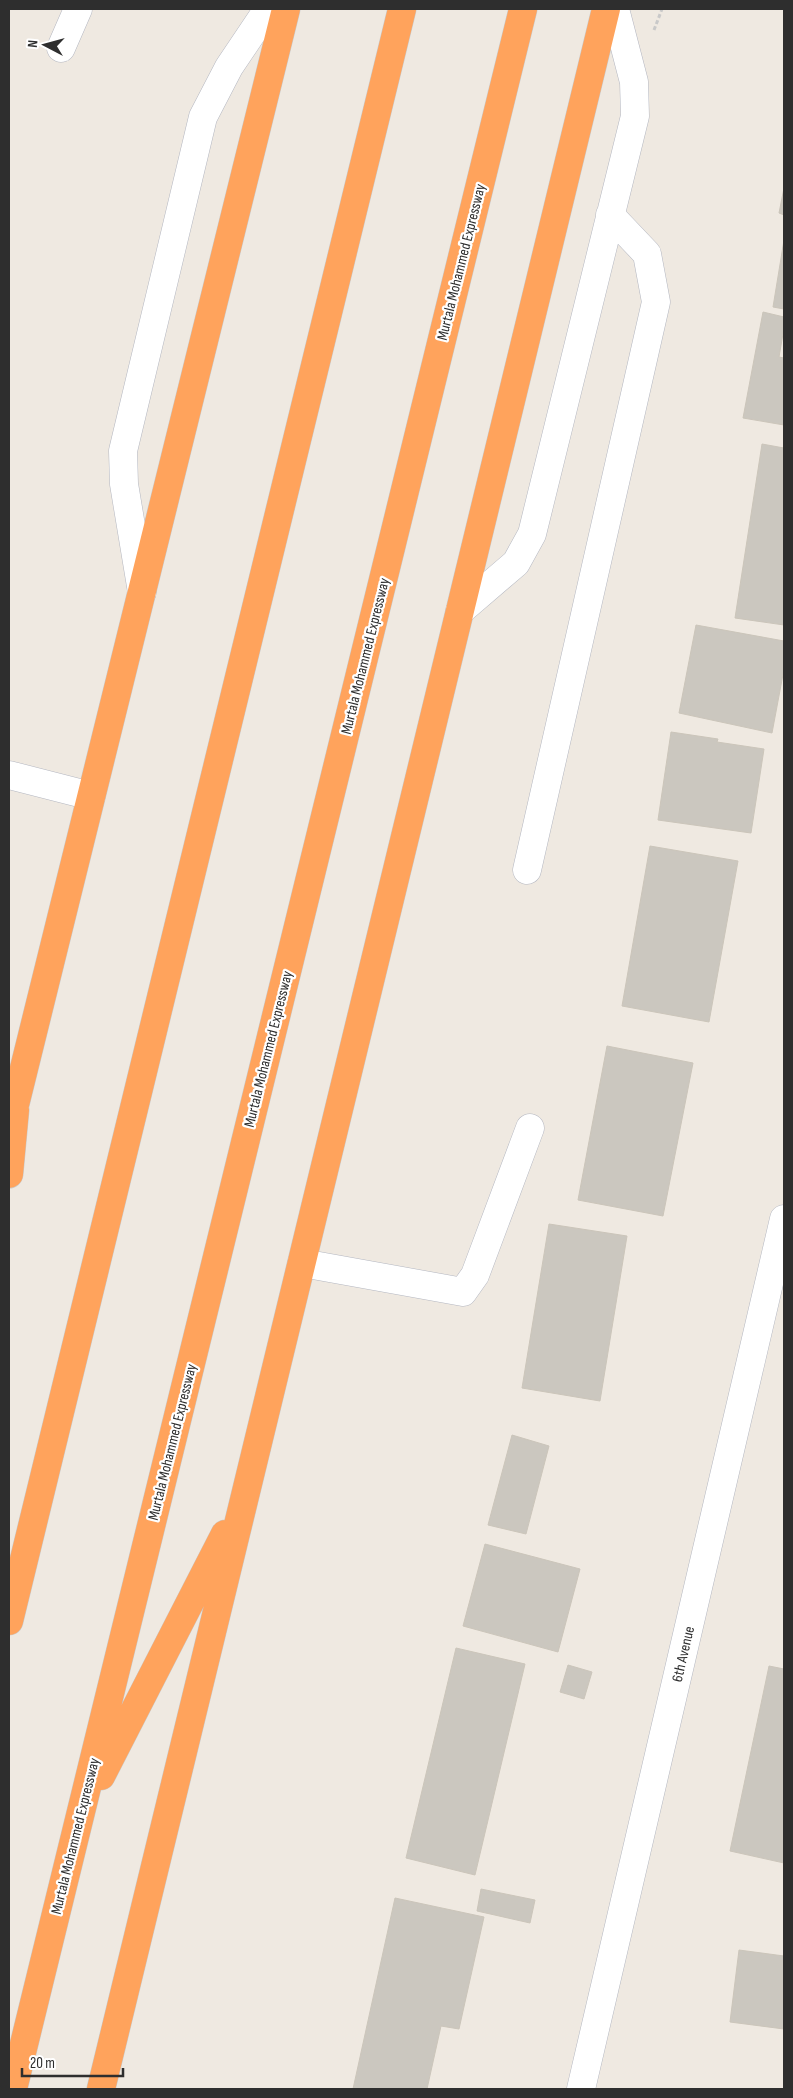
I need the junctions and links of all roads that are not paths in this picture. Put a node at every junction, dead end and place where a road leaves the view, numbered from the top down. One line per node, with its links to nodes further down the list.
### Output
1 (78, 9): 8 (street)
2 (268, 9): 10 (street)
3 (286, 9): 10 (highway)
4 (402, 9): 22 (highway)
5 (523, 9): 23 (highway, Murtala Mohammed Expressway)
6 (606, 9): 11 (highway)
7 (615, 9): 9 (street)
8 (61, 48)
9 (610, 216): 11 (street); 14 (street)
10 (142, 592): 13 (highway)
11 (460, 611): 20 (highway)
12 (9, 775): 13 (street)
13 (91, 796): 15 (highway)
14 (527, 870)
15 (16, 1101): 17 (highway); 18 (highway)
16 (530, 1128): 20 (street)
17 (9, 1129)
18 (9, 1174)
19 (784, 1219): 26 (street, 6th Avenue)
20 (302, 1263): 21 (highway)
21 (246, 1493): 23 (highway); 25 (highway)
22 (9, 1622)
23 (80, 1817): 24 (highway, Murtala Mohammed Expressway)
24 (13, 2089)
25 (101, 2089)
26 (581, 2089)

